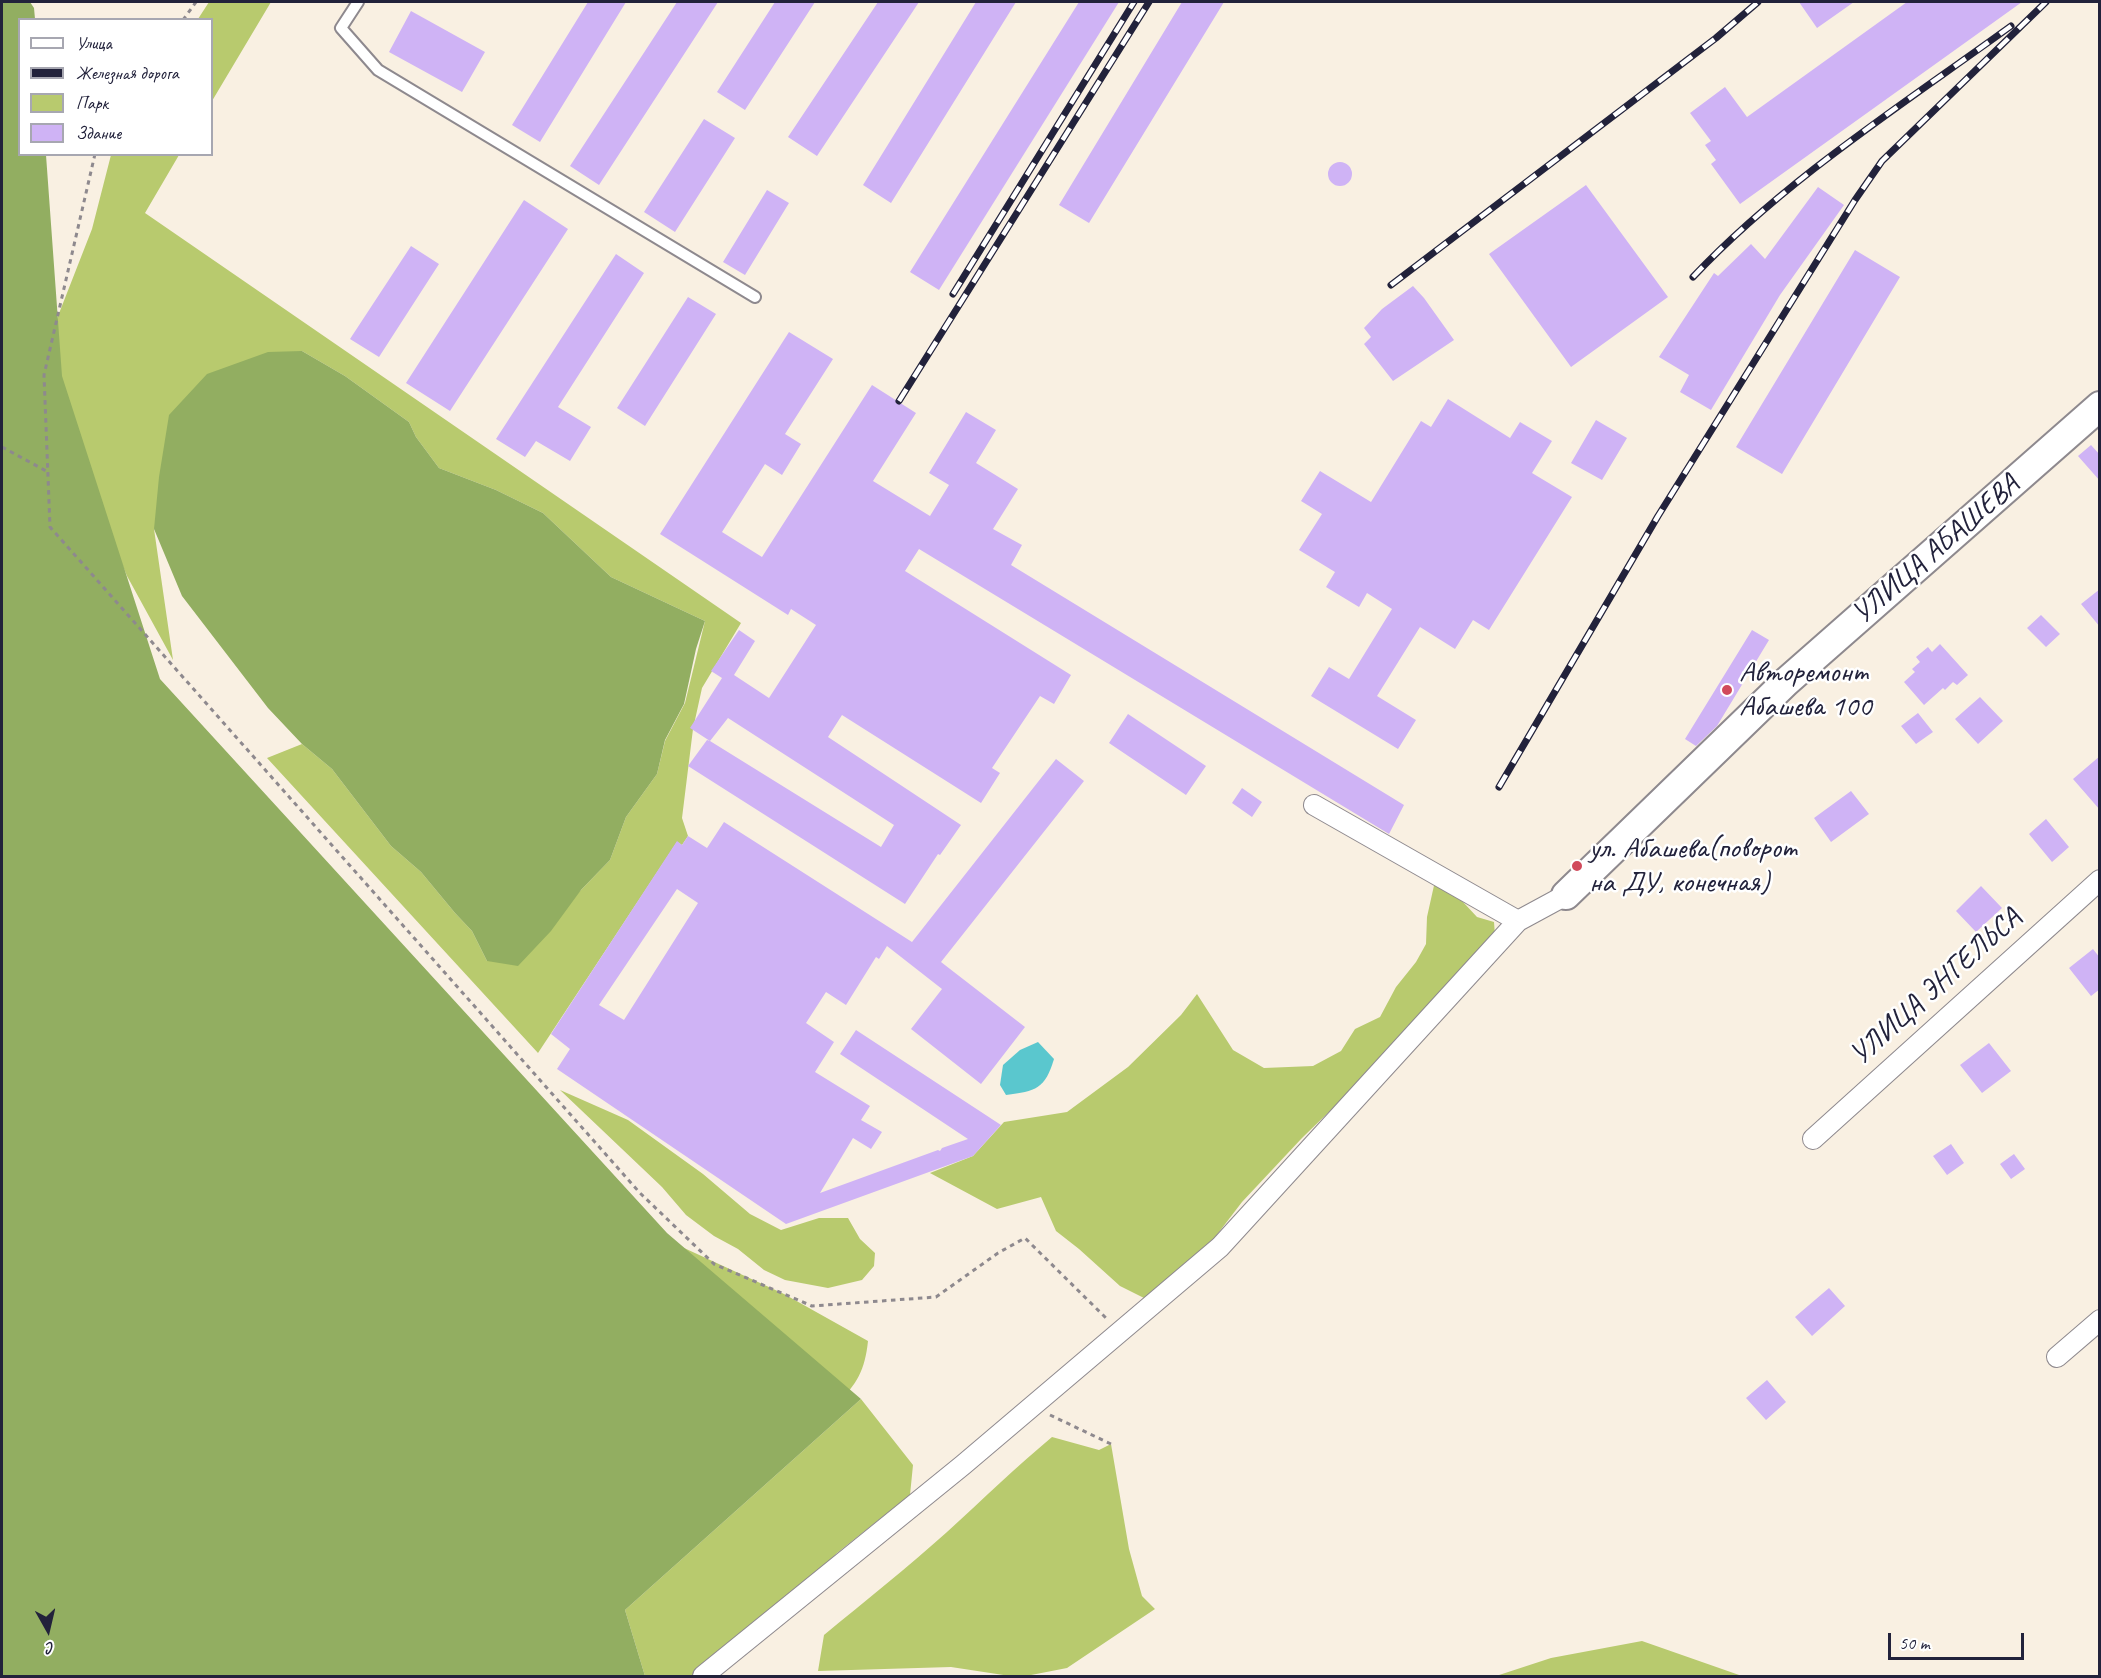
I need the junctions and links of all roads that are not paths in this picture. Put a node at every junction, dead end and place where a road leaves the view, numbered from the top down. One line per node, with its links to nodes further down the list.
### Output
1 (358, 2): 2 (lane)
2 (755, 297)
3 (2100, 406): 6 (street, УЛИЦА АБАШЕВА)
4 (1314, 805): 7 (street)
5 (2100, 880): 8 (street, УЛИЦА ЭНГЕЛЬСА)
6 (1566, 895): 7 (street)
7 (1518, 921): 11 (street)
8 (1813, 1139)
9 (2100, 1320): 10 (street)
10 (2057, 1357)
11 (703, 1677)

